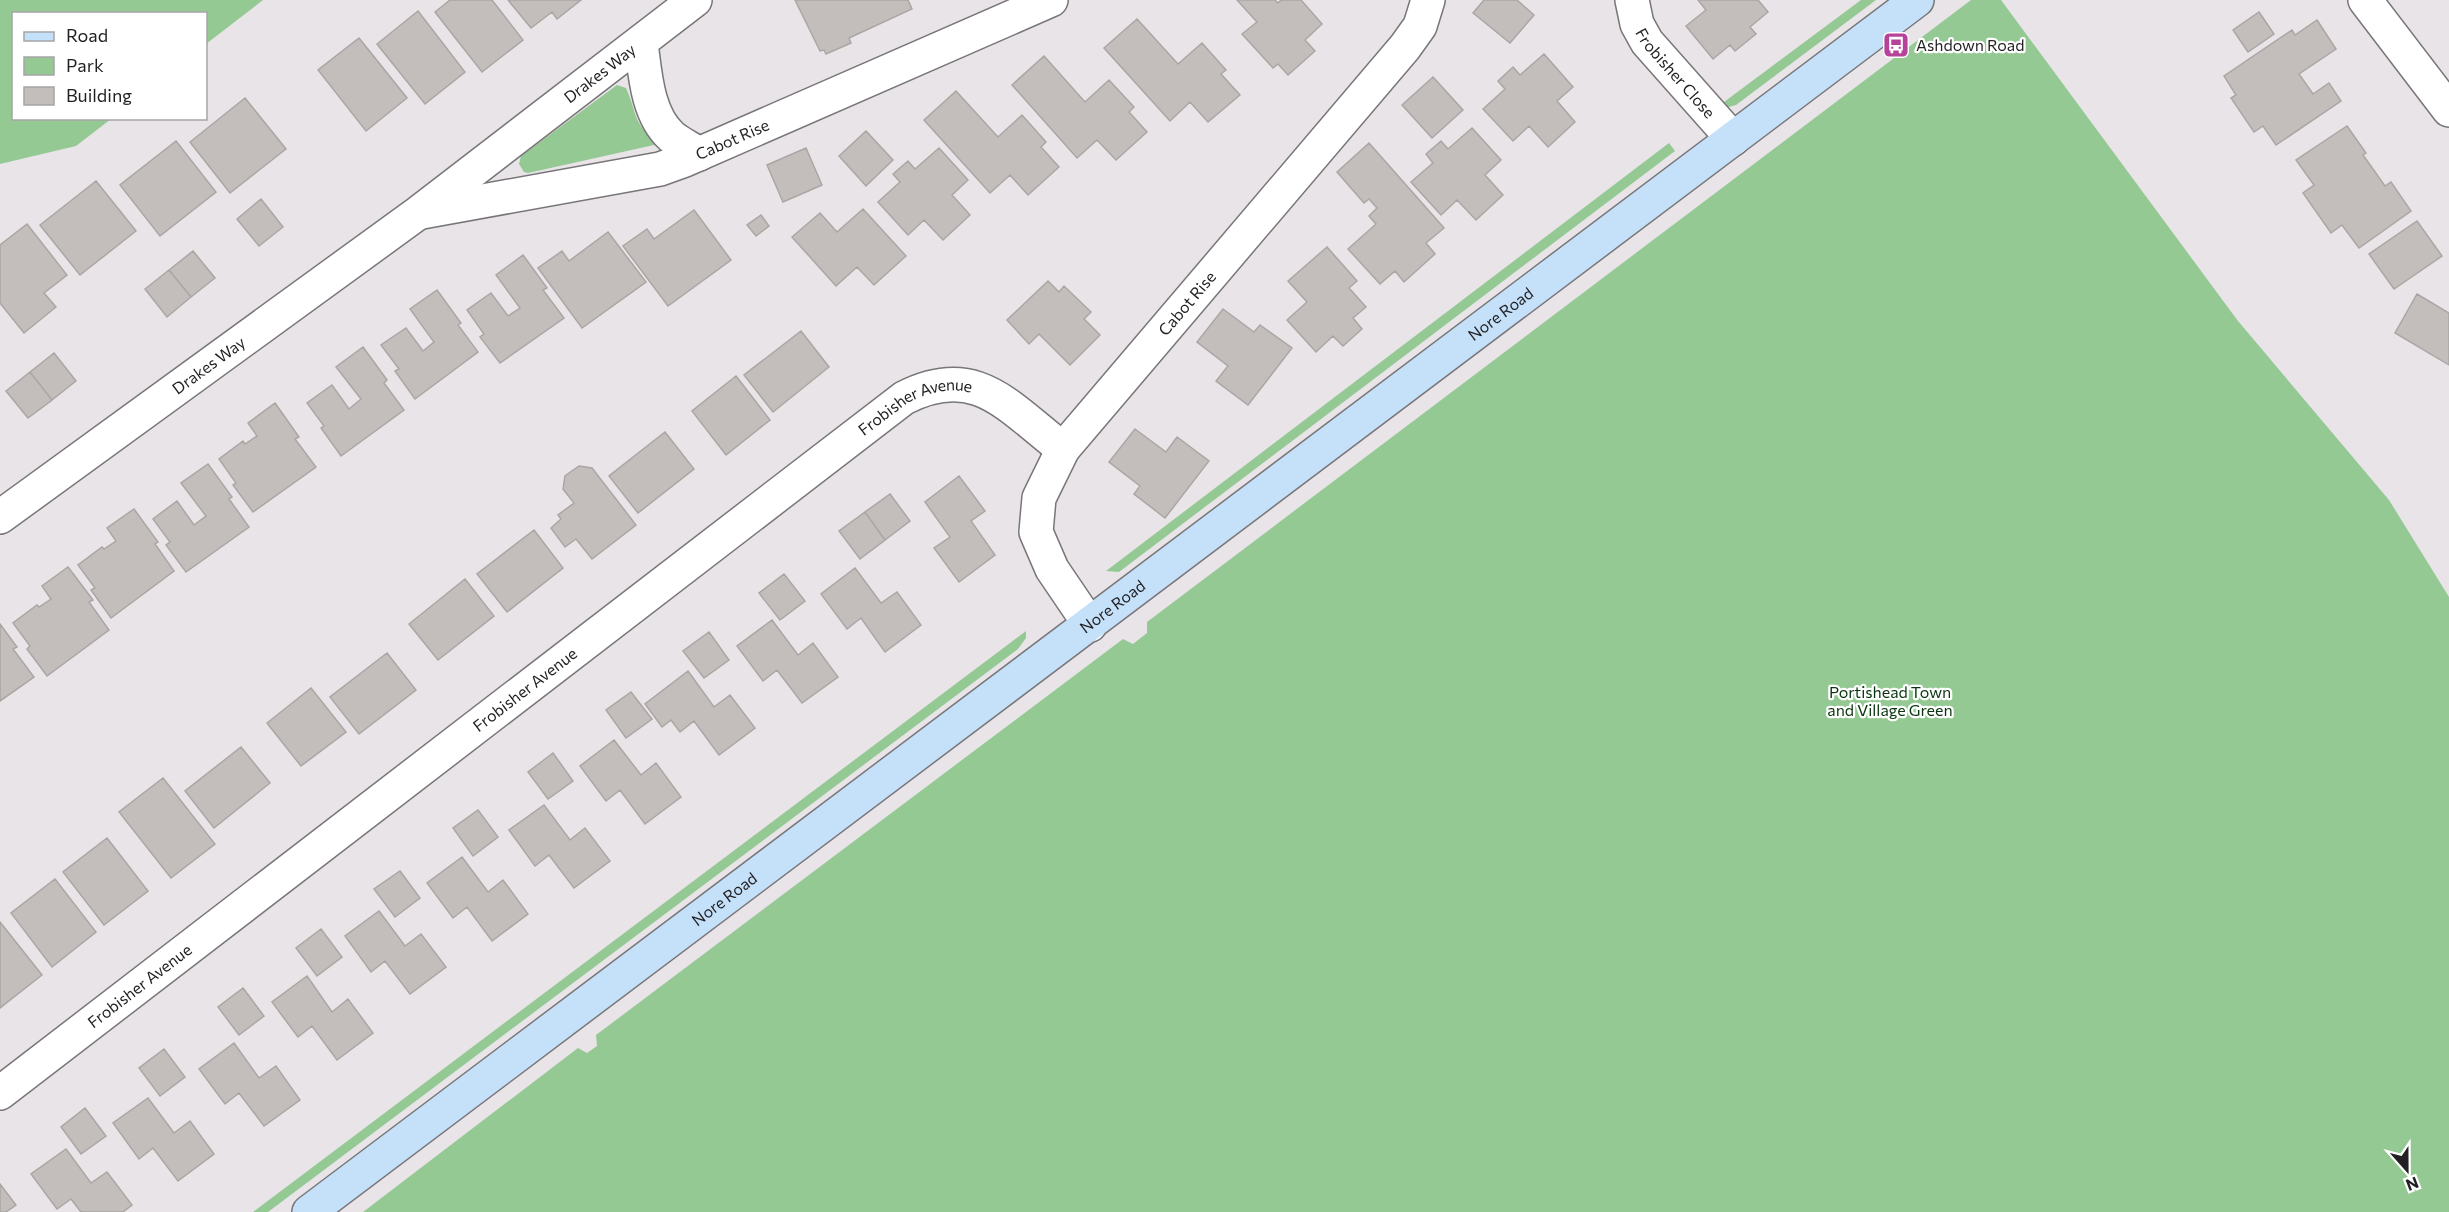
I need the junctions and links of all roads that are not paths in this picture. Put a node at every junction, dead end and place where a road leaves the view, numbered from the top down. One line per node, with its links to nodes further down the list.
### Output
1 (695, 0): 7 (street, Drakes Way)
2 (1051, 0): 10 (street, Cabot Rise)
3 (1428, 0): 12 (street, Cabot Rise)
4 (1632, 0): 9 (street, Frobisher Close)
5 (1917, 0): 9 (street, Nore Road)
6 (2364, 0): 8 (street)
7 (641, 43): 10 (street, Cabot Rise); 11 (street, Drakes Way)
8 (2449, 110)
9 (1733, 139): 14 (street, Nore Road)
10 (699, 154): 11 (street, Drakes Way)
11 (418, 213): 13 (street, Drakes Way)
12 (1063, 448): 14 (street, Cabot Rise); 15 (street, Frobisher Avenue)
13 (0, 517)
14 (1090, 625): 16 (street, Nore Road)
15 (0, 1093)
16 (309, 1212)

